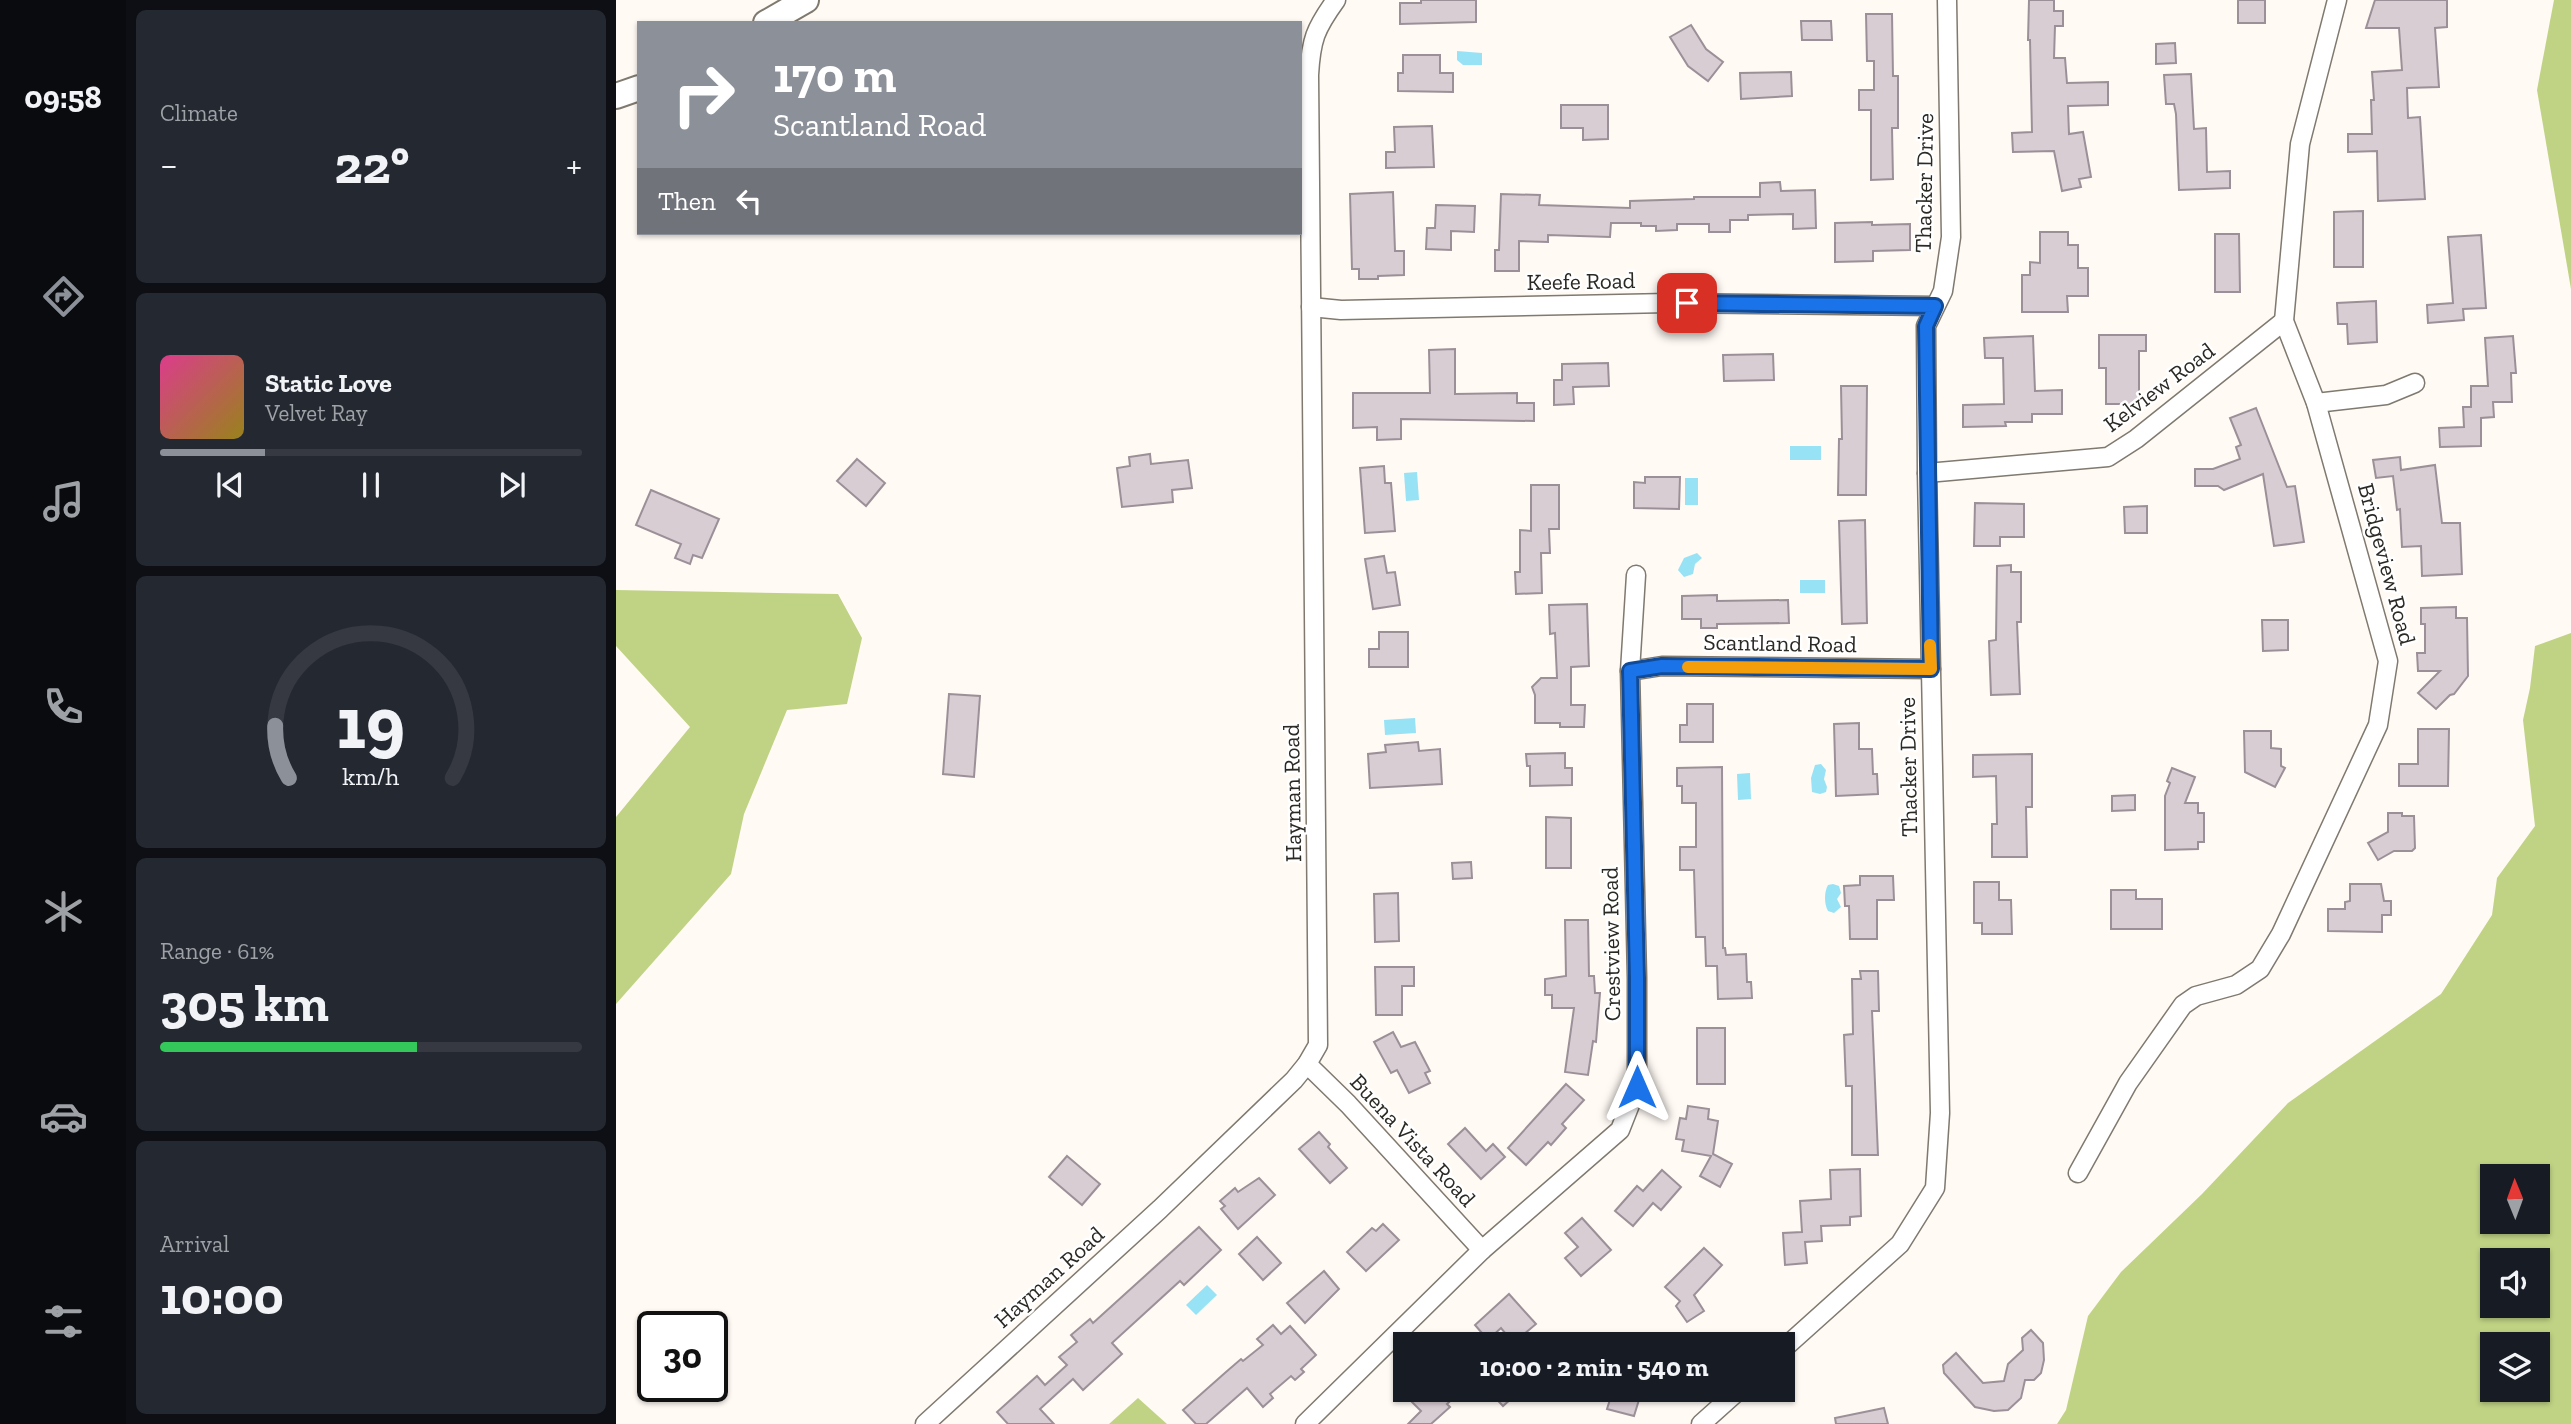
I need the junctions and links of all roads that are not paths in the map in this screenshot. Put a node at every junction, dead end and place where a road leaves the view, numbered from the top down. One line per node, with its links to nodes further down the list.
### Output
1 (806, 0): 5 (main road)
2 (1336, 0): 9 (street, Hayman Road)
3 (1947, 0): 8 (street, Thacker Drive)
4 (2337, 0): 10 (street, Bridgeview Road)
5 (769, 21)
6 (637, 89): 7 (main road)
7 (616, 96)
8 (1935, 306): 9 (street, Keefe Road); 13 (street, Thacker Drive)
9 (1311, 307): 17 (street, Hayman Road)
10 (2284, 321): 12 (street, Bridgeview Road); 13 (street, Kelview Road)
11 (2415, 383): 12 (street)
12 (2316, 403): 18 (street, Bridgeview Road)
13 (1927, 473): 15 (street, Thacker Drive)
14 (1636, 575): 16 (street, Crestview Road)
15 (1931, 669): 16 (street, Scantland Road); 20 (street, Thacker Drive)
16 (1630, 671): 19 (street, Crestview Road)
17 (1307, 1064): 19 (street, Buena Vista Road); 22 (street, Hayman Road)
18 (2078, 1172)
19 (1482, 1250): 23 (street, Crestview Road)
20 (1795, 1338)
21 (1726, 1402): 24 (street)
22 (925, 1424)
23 (1305, 1424)
24 (1701, 1424)

